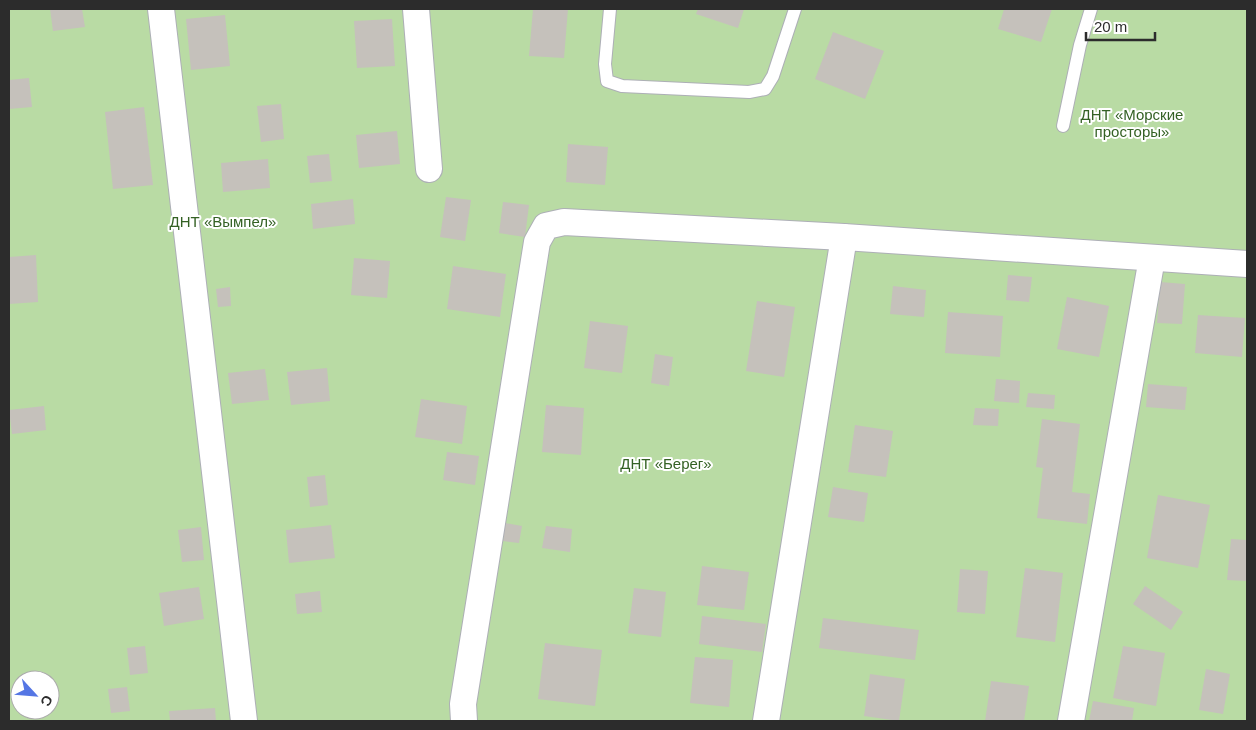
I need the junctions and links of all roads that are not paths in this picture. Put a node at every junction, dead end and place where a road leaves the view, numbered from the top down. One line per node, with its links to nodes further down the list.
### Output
1 (162, 9): 11 (street)
2 (416, 9): 7 (street)
3 (610, 9): 4 (lane)
4 (795, 9)
5 (1091, 9): 6 (lane)
6 (1063, 126)
7 (429, 169)
8 (844, 237): 9 (street); 12 (street); 13 (street)
9 (1152, 258): 10 (street); 14 (street)
10 (1247, 264)
11 (244, 721)
12 (464, 721)
13 (766, 721)
14 (1071, 721)

